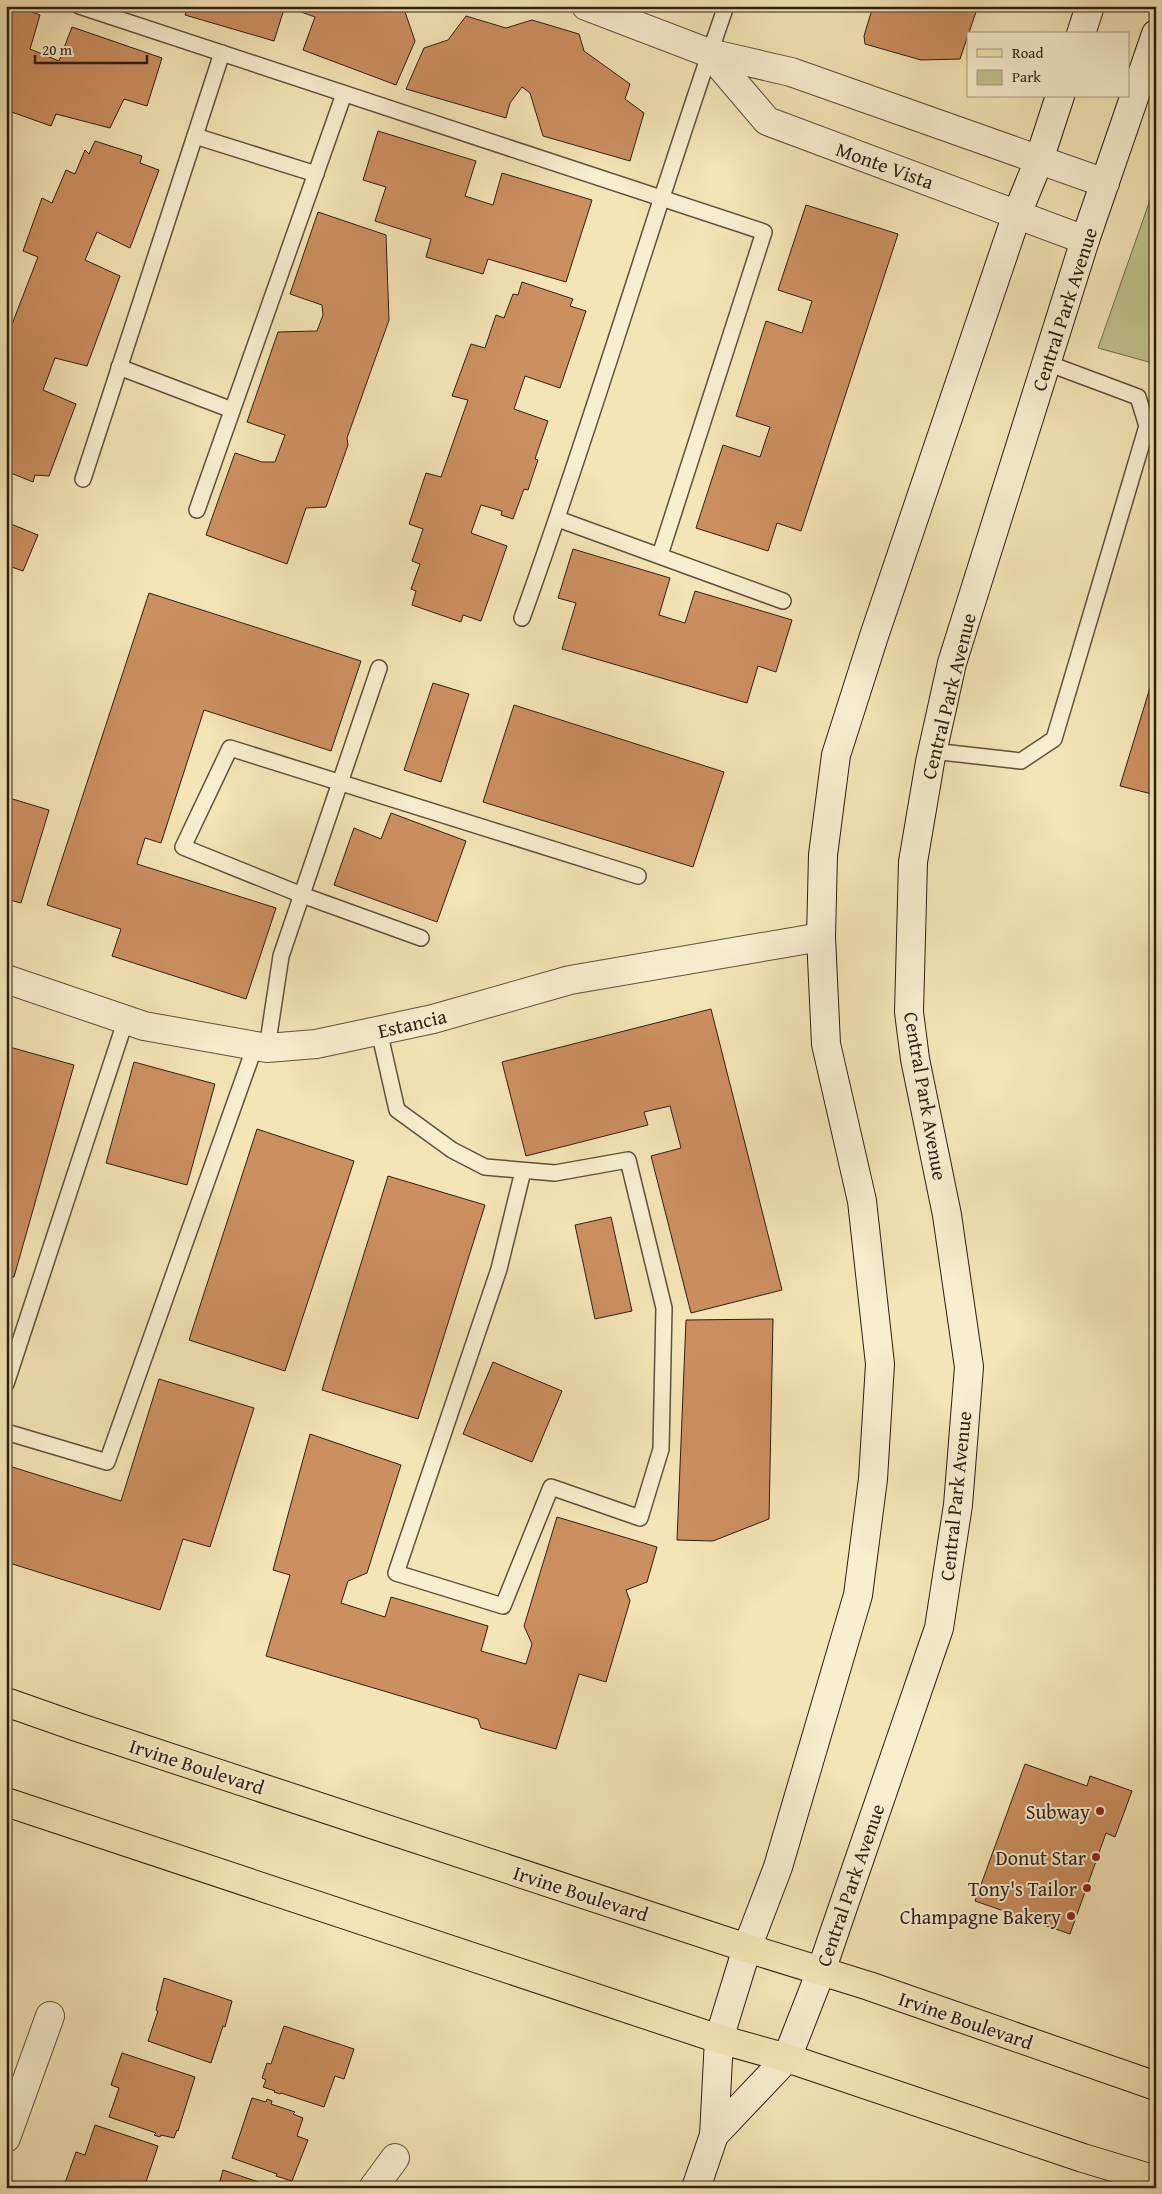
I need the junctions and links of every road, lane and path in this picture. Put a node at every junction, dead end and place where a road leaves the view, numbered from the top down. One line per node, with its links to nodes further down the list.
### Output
1 (79, 6): 7 (lane)
2 (586, 6): 8 (street, Monte Vista)
3 (726, 6): 8 (lane)
4 (1090, 6): 5 (street)
5 (1082, 32)
6 (1156, 34): 14 (street, Central Park Avenue)
7 (222, 54): 9 (lane); 11 (lane)
8 (710, 54): 12 (street, Monte Vista); 15 (lane); 16 (street, Monte Vista)
9 (344, 94): 13 (lane); 15 (lane)
10 (1059, 98): 12 (street, Central Park Avenue)
11 (195, 136): 13 (lane); 19 (lane)
12 (1039, 160): 14 (street, Monte Vista); 16 (street, Central Park Avenue)
13 (316, 174): 20 (lane)
14 (1105, 183): 17 (street, Central Park Avenue)
15 (661, 198): 23 (lane); 24 (lane)
16 (1018, 214): 17 (street, Monte Vista); 33 (street, Central Park Avenue)
17 (1085, 240): 18 (street, Central Park Avenue)
18 (1047, 363): 28 (street, Central Park Avenue); 28 (lane)
19 (119, 367): 20 (lane); 21 (lane)
20 (232, 410): 22 (lane)
21 (83, 479)
22 (197, 510)
23 (558, 519): 24 (lane); 26 (lane)
24 (660, 555): 25 (lane)
25 (783, 601)
26 (522, 618)
27 (379, 668): 29 (lane)
28 (932, 751): 44 (street, Central Park Avenue)
29 (340, 784): 30 (lane); 31 (lane); 31 (lane)
30 (638, 876)
31 (302, 895): 32 (lane); 37 (lane)
32 (421, 938)
33 (821, 938): 36 (street, Estancia); 43 (street, Central Park Avenue)
34 (6, 978): 35 (street, Estancia)
35 (126, 1019): 37 (street, Estancia); 39 (lane)
36 (379, 1031): 37 (street, Estancia); 38 (lane)
37 (261, 1047): 40 (lane)
38 (524, 1170): 38 (lane)
39 (6, 1384)
40 (6, 1432)
41 (6, 1702): 43 (main road, Irvine Boulevard)
42 (6, 1802): 46 (main road)
43 (748, 1948): 44 (main road, Irvine Boulevard); 46 (street, Central Park Avenue)
44 (821, 1971): 47 (street, Central Park Avenue); 48 (main road, Irvine Boulevard)
45 (50, 2016): 50 (street)
46 (719, 2038): 47 (main road); 49 (street, Central Park Avenue)
47 (787, 2058): 49 (street, Central Park Avenue); 52 (main road)
48 (1156, 2086)
49 (714, 2135): 54 (street, Central Park Avenue)
50 (6, 2138)
51 (395, 2158): 53 (street)
52 (1156, 2180)
53 (374, 2188)
54 (696, 2188)

